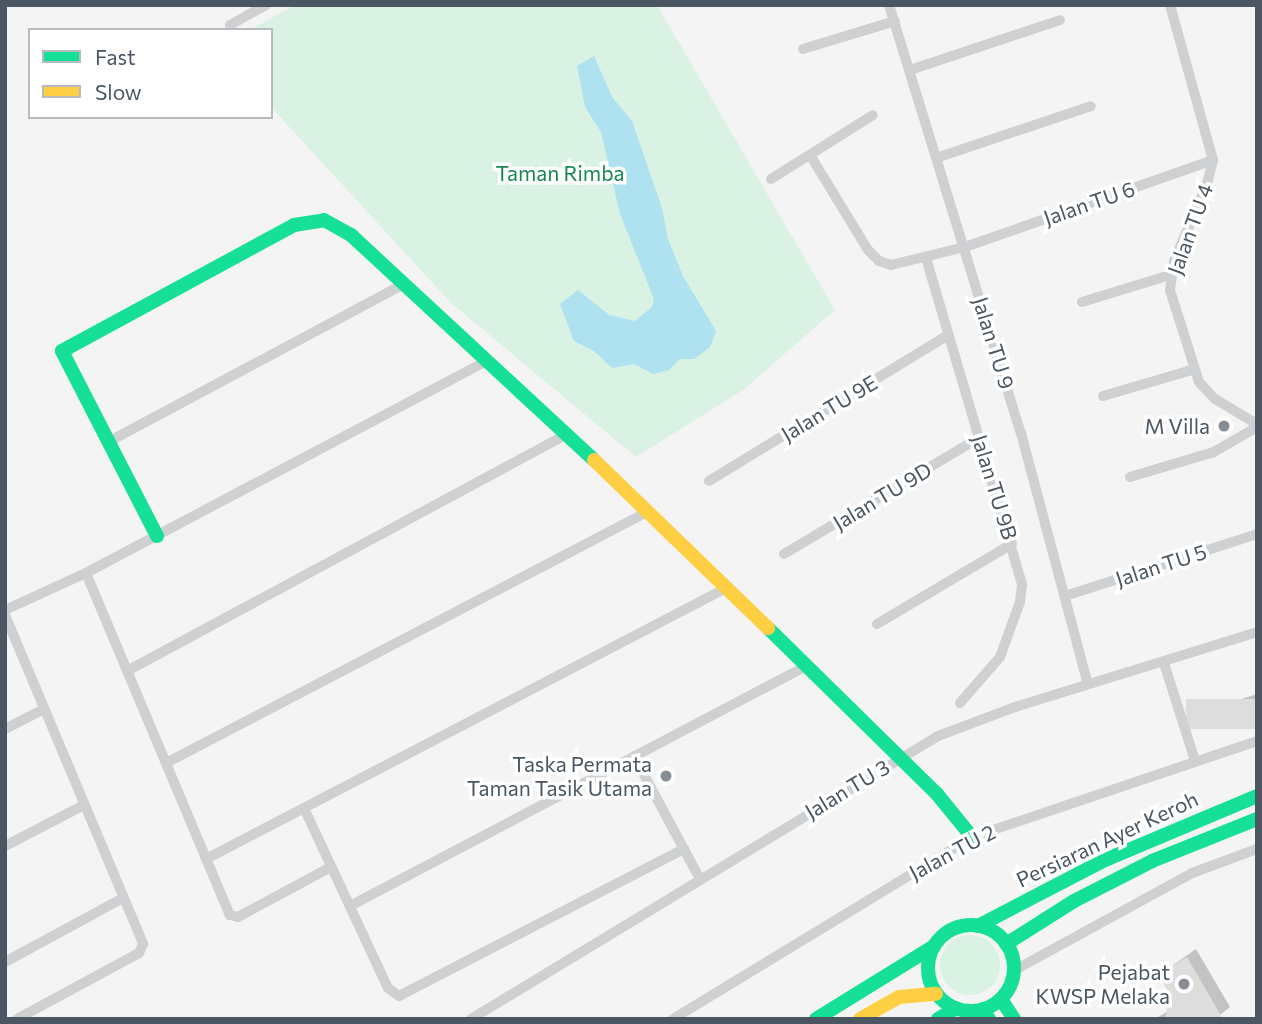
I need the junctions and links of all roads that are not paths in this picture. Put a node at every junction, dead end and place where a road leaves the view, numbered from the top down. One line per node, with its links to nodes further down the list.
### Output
1 (266, 5): 6 (street)
2 (889, 5): 5 (street, Jalan TU 9)
3 (1170, 5): 13 (street, Jalan TU 4)
4 (1060, 20): 8 (street)
5 (895, 21): 7 (street); 8 (street, Jalan TU 9)
6 (230, 25)
7 (803, 49)
8 (911, 70): 12 (street, Jalan TU 9)
9 (1091, 106): 12 (street)
10 (873, 115): 11 (street)
11 (810, 155): 14 (street); 16 (street, Jalan TU 6)
12 (939, 157): 15 (street, Jalan TU 9)
13 (1213, 160): 15 (street, Jalan TU 6); 17 (street, Jalan TU 4)
14 (771, 179)
15 (965, 247): 16 (street, Jalan TU 6); 37 (street, Jalan TU 9)
16 (926, 258): 20 (street, Jalan TU 9B)
17 (1170, 275): 19 (street); 22 (street, Jalan TU 4)
18 (404, 284): 21 (street); 27 (street); 27 (street)
19 (1082, 302)
20 (948, 335): 26 (street, Jalan TU 9B); 29 (street, Jalan TU 9E)
21 (486, 361): 25 (street); 32 (street)
22 (1192, 370): 23 (street); 24 (street, Jalan TU 4)
23 (1103, 396)
24 (1257, 425): 28 (street)
25 (567, 434): 30 (street); 43 (street)
26 (980, 437): 33 (street, Jalan TU 9B); 34 (street, Jalan TU 9D)
27 (108, 442): 32 (street)
28 (1130, 477)
29 (709, 481)
30 (649, 511): 36 (street); 52 (street)
31 (1257, 534): 37 (street, Jalan TU 5)
32 (157, 536): 35 (street)
33 (1012, 544): 39 (street); 45 (street, Jalan TU 9B)
34 (784, 554)
35 (86, 573): 38 (street); 43 (street)
36 (728, 587): 42 (street); 55 (street)
37 (1065, 596): 44 (street, Jalan TU 9)
38 (5, 613): 46 (street)
39 (877, 624)
40 (1257, 632): 41 (street, Jalan TU 3)
41 (1164, 663): 44 (street, Jalan TU 3); 51 (street)
42 (808, 665): 49 (street); 50 (street)
43 (127, 671): 52 (street)
44 (1088, 684): 50 (street, Jalan TU 3)
45 (960, 703)
46 (44, 709): 47 (street); 54 (street)
47 (5, 729)
48 (1257, 741): 51 (street, Jalan TU 2)
49 (634, 756): 59 (street); 65 (street)
50 (899, 757): 57 (street); 63 (street, Jalan TU 3)
51 (1195, 761): 57 (street, Jalan TU 2)
52 (166, 763): 61 (street)
53 (1257, 796): 66 (street, Persiaran Ayer Keroh)
54 (84, 805): 58 (street); 64 (street)
55 (304, 808): 61 (street); 62 (street)
56 (1257, 819): 67 (street, Persiaran Ayer Keroh)
57 (972, 837): 77 (street, Jalan TU 2)
58 (5, 846)
59 (684, 849): 63 (street); 65 (street)
60 (1257, 849): 70 (street)
61 (206, 859): 62 (street)
62 (331, 867): 65 (street)
63 (700, 879): 76 (street, Jalan TU 3)
64 (123, 898): 69 (street); 75 (street)
65 (350, 906)
66 (978, 926): 67 (street); 68 (street)
67 (1006, 944): 70 (street)
68 (934, 946): 71 (street); 78 (street)
69 (5, 962)
70 (1013, 971): 72 (street)
71 (936, 993): 73 (street); 79 (street)
72 (1001, 999): 74 (street); 81 (street)
73 (956, 1009): 74 (street); 80 (street)
74 (986, 1014)
75 (17, 1019)
76 (471, 1019)
77 (673, 1019)
78 (816, 1019)
79 (860, 1019)
80 (938, 1019)
81 (1014, 1019)

